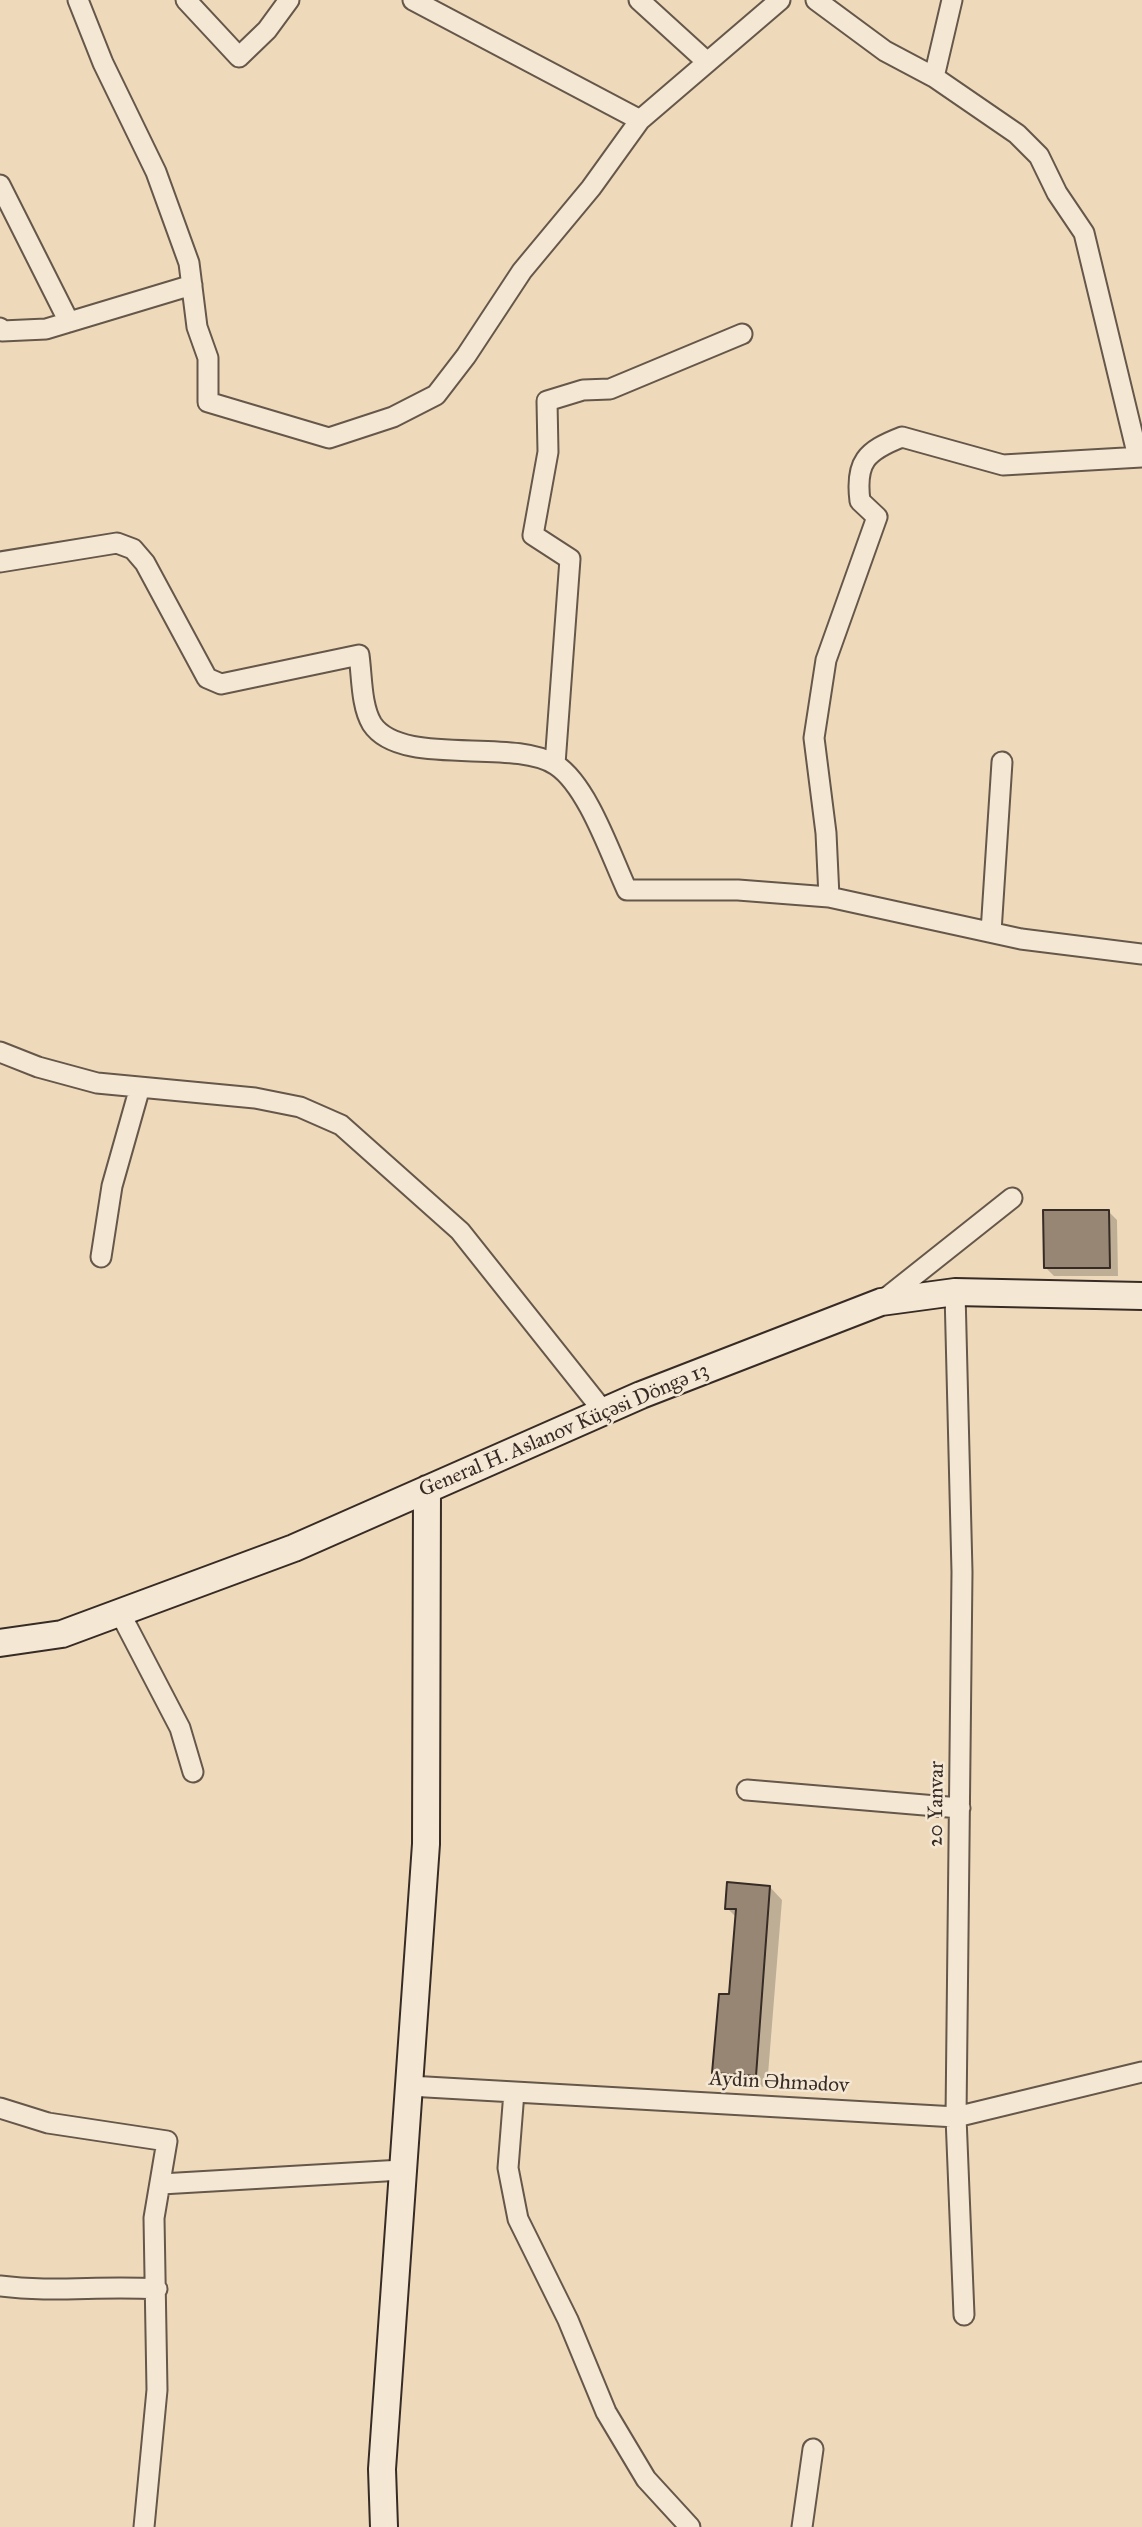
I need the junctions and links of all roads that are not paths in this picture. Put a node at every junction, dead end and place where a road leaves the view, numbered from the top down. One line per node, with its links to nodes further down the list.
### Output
1 (78, 0): 13 (street)
2 (186, 0): 3 (street)
3 (289, 0)
4 (413, 0): 11 (street)
5 (639, 0): 9 (street)
6 (780, 0): 9 (street)
7 (816, 0): 10 (street)
8 (952, 0): 10 (street)
9 (706, 61): 11 (street)
10 (934, 77): 17 (street)
11 (640, 120): 13 (street)
12 (0, 185): 14 (street)
13 (192, 285): 14 (street)
14 (69, 322): 15 (street)
15 (0, 328)
16 (742, 334): 20 (street)
17 (1140, 457): 21 (street)
18 (0, 562): 20 (street)
19 (1002, 762): 22 (street)
20 (555, 764): 21 (street)
21 (829, 897): 22 (street)
22 (991, 932): 23 (street)
23 (1142, 954)
24 (0, 1052): 25 (street)
25 (140, 1087): 27 (street); 31 (street)
26 (1012, 1198): 30 (street)
27 (101, 1257)
28 (955, 1292): 29 (main road, General H. Aslanov Küçəsi Döngə 13); 30 (main road, General H. Aslanov Küçəsi Döngə 13); 37 (street, 20 Yanvar)
29 (1142, 1296)
30 (881, 1302): 31 (main road, General H. Aslanov Küçəsi Döngə 13)
31 (604, 1412): 32 (main road, General H. Aslanov Küçəsi Döngə 13)
32 (427, 1489): 33 (main road, General H. Aslanov Küçəsi Döngə 13); 39 (main road)
33 (120, 1613): 34 (main road, General H. Aslanov Küçəsi Döngə 13); 35 (street)
34 (0, 1643)
35 (193, 1772)
36 (747, 1790): 37 (street)
37 (960, 1808): 42 (street, 20 Yanvar)
38 (1142, 2072): 42 (street, Aydın Əhmədov)
39 (409, 2086): 40 (street, Aydın Əhmədov); 43 (main road)
40 (514, 2092): 42 (street, Aydın Əhmədov); 51 (street)
41 (0, 2108): 44 (street)
42 (956, 2117): 47 (street, 20 Yanvar)
43 (402, 2170): 44 (street); 50 (main road)
44 (160, 2183): 46 (street)
45 (0, 2286): 46 (street)
46 (157, 2289): 49 (street)
47 (964, 2315)
48 (813, 2449): 52 (street)
49 (144, 2527)
50 (384, 2527)
51 (690, 2527)
52 (802, 2527)

